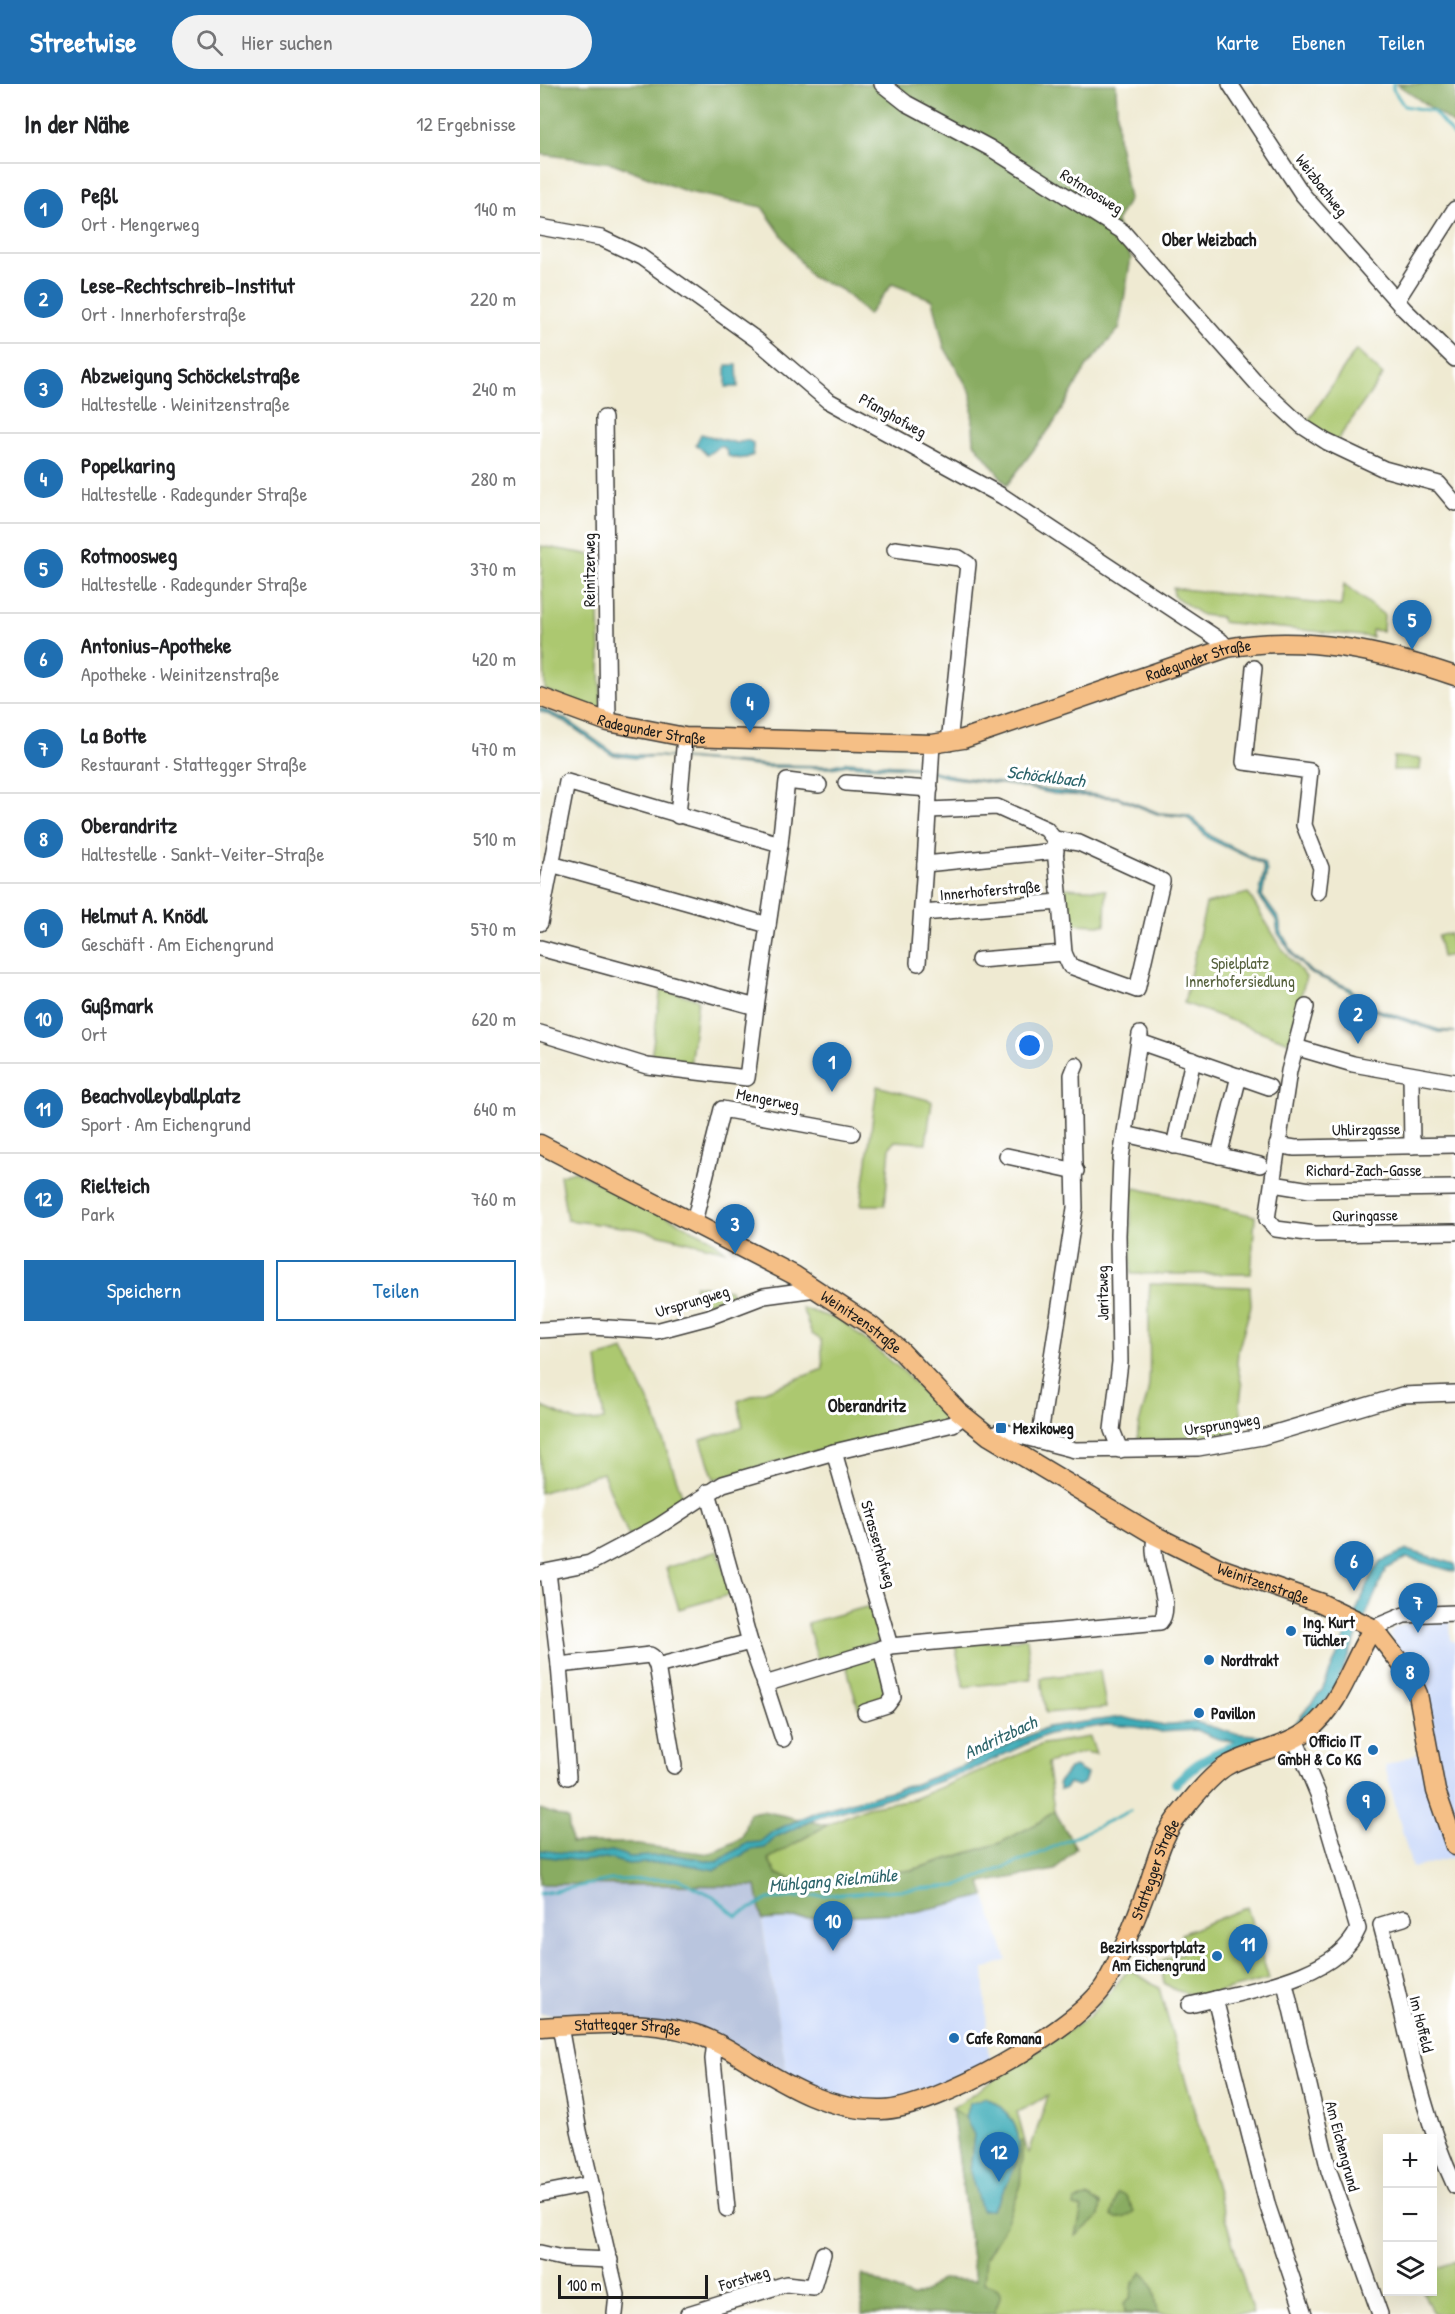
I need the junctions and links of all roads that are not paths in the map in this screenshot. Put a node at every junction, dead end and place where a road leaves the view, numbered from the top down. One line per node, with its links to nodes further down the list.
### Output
1 (882, 84): 8 (street, Rotmoosweg)
2 (1230, 84): 5 (street, Weizbachweg)
3 (1455, 209): 5 (street)
4 (540, 227): 10 (street, Pfanghofweg)
5 (1397, 300): 6 (street, Weizbachweg)
6 (1455, 359)
7 (604, 418): 14 (street, Reinitzerweg)
8 (1455, 503)
9 (895, 549): 16 (street)
10 (1227, 648): 12 (main road, Radegunder Straße); 16 (main road, Radegunder Straße)
11 (1254, 668): 26 (street, Radegunder Straße)
12 (1455, 676)
13 (540, 697): 14 (main road, Radegunder Straße)
14 (608, 722): 15 (main road, Radegunder Straße)
15 (684, 742): 16 (main road, Radegunder Straße); 21 (street)
16 (937, 749): 19 (street, Innerhoferstraße)
17 (846, 783): 19 (street)
18 (819, 784): 22 (street)
19 (930, 784): 20 (street, Innerhoferstraße)
20 (929, 810): 23 (street, Innerhoferstraße); 25 (street, Innerhoferstraße)
21 (678, 816): 22 (street); 24 (street)
22 (780, 844): 30 (street)
23 (1055, 845): 25 (street, Innerhoferstraße); 27 (street, Innerhoferstraße); 32 (street, Innerhoferstraße)
24 (551, 864): 29 (street); 30 (street)
25 (925, 864): 28 (street, Innerhoferstraße)
26 (1318, 892)
27 (1060, 902): 28 (street, Innerhoferstraße); 32 (street, Innerhoferstraße)
28 (922, 913): 34 (street, Innerhoferstraße)
29 (540, 923)
30 (768, 925): 35 (street)
31 (540, 948): 35 (street)
32 (1064, 953): 33 (street)
33 (979, 960)
34 (918, 963)
35 (756, 1007): 37 (street)
36 (1306, 1007): 38 (street)
37 (540, 1033)
38 (1295, 1047): 41 (street); 48 (street)
39 (1193, 1060): 42 (street, Jaritzweg); 46 (street, Jaritzweg); 50 (street)
40 (1076, 1065): 55 (street)
41 (1411, 1075): 43 (street); 51 (street)
42 (1239, 1076): 44 (street, Jaritzweg); 53 (street)
43 (1455, 1082)
44 (1269, 1087)
45 (852, 1133): 58 (street, Mengerweg)
46 (1125, 1134): 50 (street); 66 (street, Jaritzweg)
47 (540, 1144): 58 (main road, Weinitzenstraße)
48 (1277, 1145): 51 (street, Uhlirzgasse); 56 (street)
49 (1455, 1145): 51 (street, Uhlirzgasse)
50 (1174, 1146): 53 (street)
51 (1412, 1146)
52 (1007, 1156): 55 (street)
53 (1219, 1156): 54 (street)
54 (1260, 1166)
55 (1076, 1171): 65 (street)
56 (1273, 1184): 57 (street, Richard-Zach-Gasse); 59 (street, Quringasse)
57 (1455, 1188)
58 (694, 1222): 60 (main road, Weinitzenstraße)
59 (1455, 1232)
60 (816, 1289): 61 (street, Ursprungweg); 63 (main road, Weinitzenstraße)
61 (540, 1330)
62 (1455, 1394): 66 (street, Ursprungweg)
63 (964, 1416): 64 (main road, Weinitzenstraße); 67 (street)
64 (994, 1439): 65 (street, Ursprungweg); 69 (main road, Weinitzenstraße)
65 (1039, 1441): 66 (street, Ursprungweg)
66 (1123, 1450)
67 (834, 1452): 68 (street); 74 (street, Strasserhofweg)
68 (708, 1492): 70 (street); 73 (street)
69 (1156, 1536): 72 (main road, Weinitzenstraße); 74 (street)
70 (544, 1573): 75 (street)
71 (1455, 1613): 72 (street)
72 (1364, 1623): 80 (main road, Stattegger Straße); 83 (main road)
73 (750, 1642): 76 (street); 77 (street)
74 (886, 1647): 77 (street); 78 (street, Strasserhofweg)
75 (559, 1665): 76 (street); 82 (street)
76 (657, 1666): 81 (street)
77 (765, 1684): 79 (street)
78 (865, 1712)
79 (783, 1738)
80 (1294, 1739): 85 (street); 90 (main road, Stattegger Straße)
81 (674, 1766)
82 (568, 1777)
83 (1455, 1846)
84 (1404, 1918): 92 (street, Im Hoffeld)
85 (1285, 1983): 86 (street); 103 (street, Am Eichengrund)
86 (1215, 1999): 87 (street); 102 (street)
87 (1190, 2005)
88 (560, 2026): 89 (main road, Stattegger Straße); 90 (main road, Stattegger Straße); 91 (street)
89 (540, 2027)
90 (715, 2042): 94 (street)
91 (591, 2184): 93 (street); 97 (street)
92 (1455, 2186)
93 (540, 2194)
94 (727, 2209)
95 (540, 2253): 97 (street)
96 (823, 2254): 101 (street, Forstweg)
97 (610, 2260): 98 (street)
98 (617, 2295): 99 (street); 100 (street)
99 (615, 2314)
100 (629, 2314)
101 (688, 2314)
102 (1304, 2314)
103 (1380, 2314)

